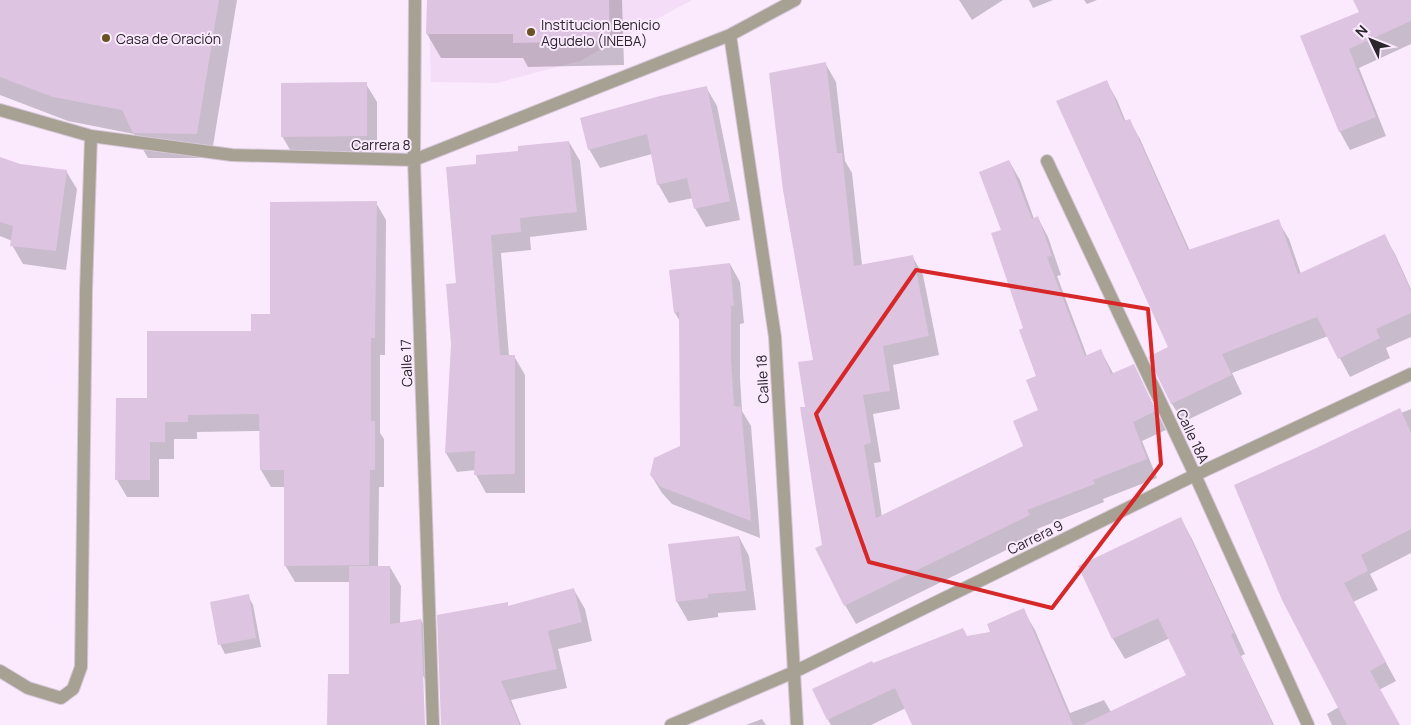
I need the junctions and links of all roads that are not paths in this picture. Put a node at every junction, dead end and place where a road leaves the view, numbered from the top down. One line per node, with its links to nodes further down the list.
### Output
1 (415, 0): 6 (street, Calle 17)
2 (795, 0): 3 (street, Carrera 8)
3 (730, 35): 6 (street, Carrera 8); 11 (street, Calle 18)
4 (0, 110): 5 (street, Carrera 8)
5 (91, 136): 6 (street, Carrera 8); 10 (street)
6 (414, 160): 12 (street, Calle 17)
7 (1047, 161): 9 (street, Calle 18A)
8 (1411, 374): 9 (street, Carrera 9)
9 (1195, 475): 11 (street, Carrera 9); 15 (street, Calle 18A)
10 (0, 671)
11 (794, 672): 13 (street, Carrera 9); 14 (street, Calle 18)
12 (433, 725)
13 (671, 725)
14 (797, 725)
15 (1308, 725)

